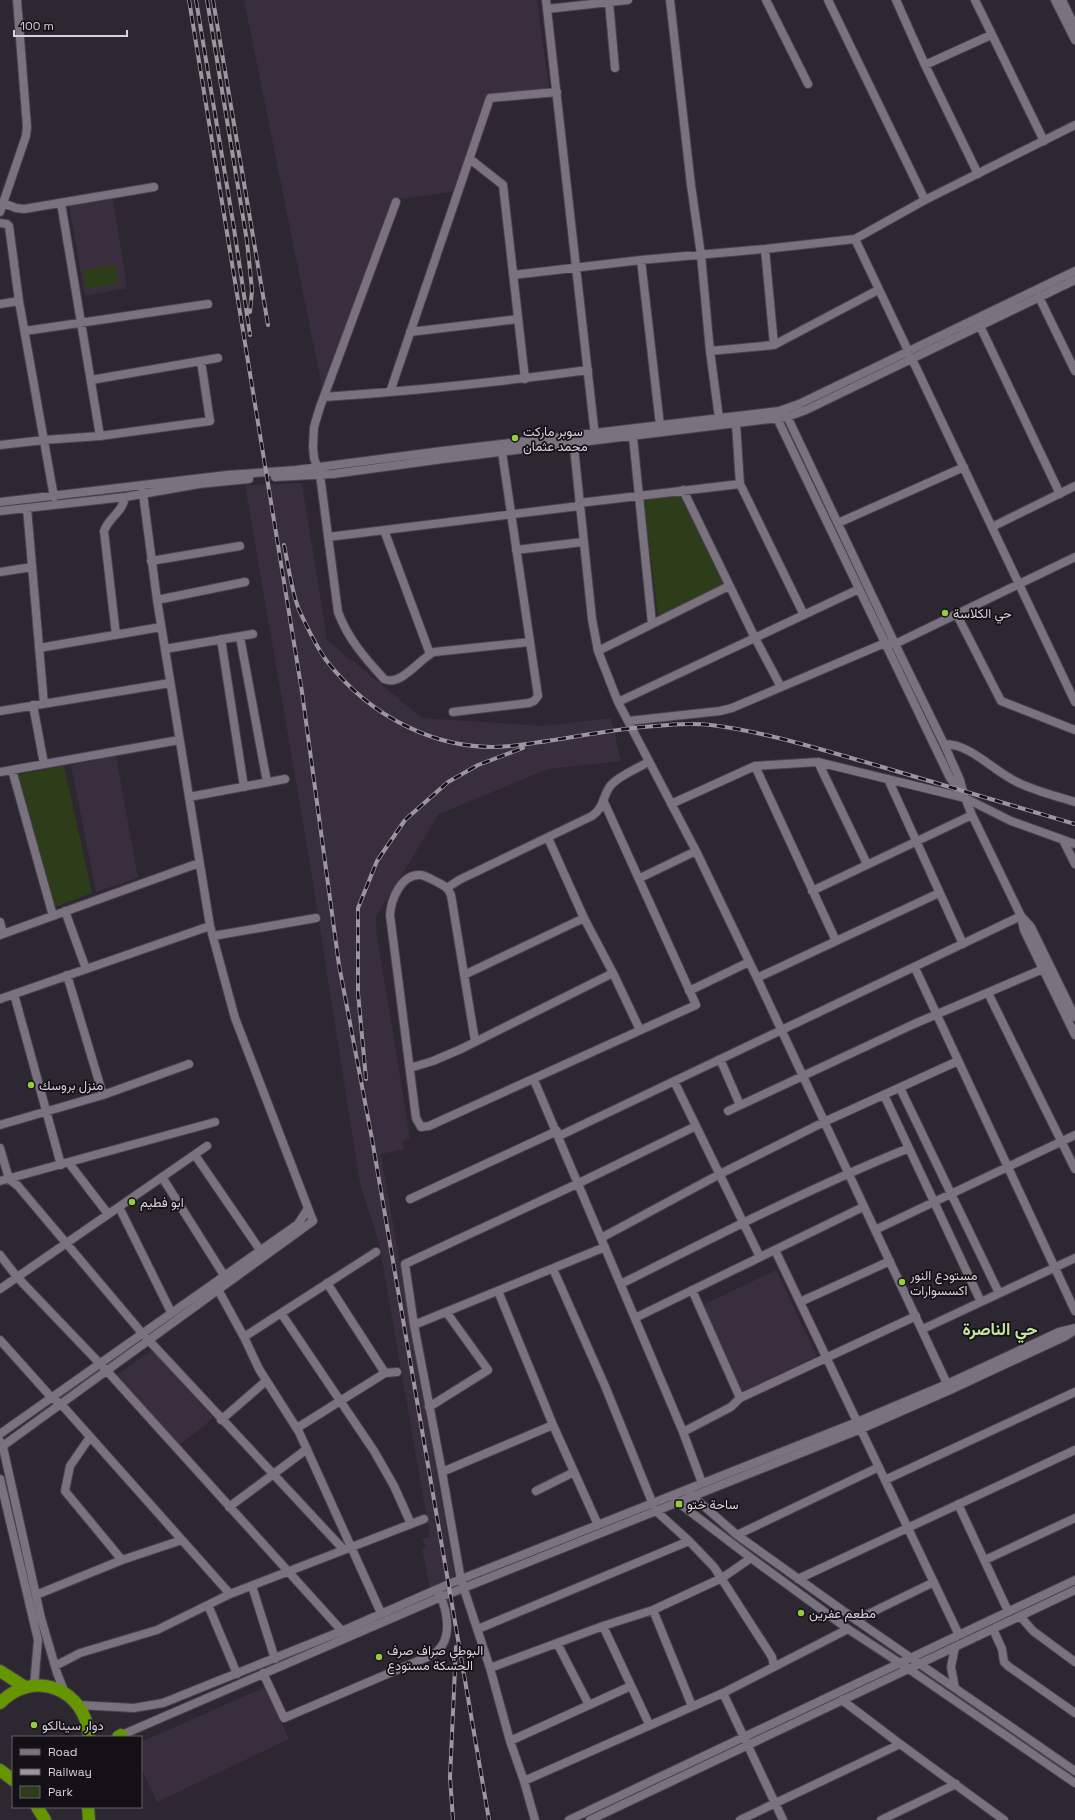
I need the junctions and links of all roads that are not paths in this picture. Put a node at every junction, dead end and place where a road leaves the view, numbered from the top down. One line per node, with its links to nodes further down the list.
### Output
1 (17, 0): 27 (street)
2 (546, 0): 12 (street)
3 (628, 0): 11 (street)
4 (670, 0): 33 (street)
5 (766, 0): 18 (street)
6 (828, 0): 25 (street)
7 (896, 0): 16 (street)
8 (975, 0): 14 (street)
9 (1055, 0): 15 (street)
10 (1062, 0): 13 (street)
11 (609, 2): 12 (street); 17 (street)
12 (547, 9): 19 (street)
13 (1075, 28)
14 (991, 35): 16 (street); 21 (street)
15 (1075, 40)
16 (926, 66): 23 (street)
17 (616, 68)
18 (808, 84)
19 (557, 92): 22 (street); 35 (street)
20 (1075, 125): 21 (street)
21 (1044, 141): 23 (street)
22 (470, 159): 37 (street); 48 (street)
23 (978, 174): 25 (street)
24 (154, 187): 28 (street)
25 (925, 200): 31 (street)
26 (396, 202): 59 (street)
27 (3, 203): 28 (street); 29 (street)
28 (61, 203): 45 (street)
29 (0, 212)
30 (0, 223): 41 (street)
31 (855, 239): 32 (street); 39 (street)
32 (765, 249): 33 (street); 49 (street)
33 (701, 255): 34 (street); 50 (street)
34 (641, 260): 35 (street); 64 (street)
35 (576, 267): 37 (street); 54 (street)
36 (1075, 271): 51 (street)
37 (513, 275): 44 (street)
38 (1075, 280): 40 (street)
39 (878, 290): 49 (street); 51 (street)
40 (1039, 297): 46 (street); 55 (street)
41 (20, 301): 42 (street); 47 (street)
42 (0, 304)
43 (208, 304): 45 (street)
44 (518, 319): 48 (street); 56 (street)
45 (81, 322): 47 (street); 57 (street)
46 (980, 326): 51 (street); 79 (street)
47 (25, 331): 69 (street)
48 (410, 332): 58 (street)
49 (774, 345): 50 (street)
50 (710, 351): 62 (street)
51 (910, 356): 60 (street); 73 (street)
52 (218, 358): 53 (street)
53 (201, 361): 57 (street); 66 (street)
54 (588, 370): 56 (street); 67 (street)
55 (1075, 371)
56 (525, 379): 58 (street)
57 (91, 380): 66 (street)
58 (390, 392): 59 (street)
59 (324, 397): 74 (street)
60 (786, 414): 61 (street); 88 (street)
61 (776, 416): 62 (street); 63 (street); 102 (street)
62 (718, 418): 64 (street)
63 (736, 424): 68 (street); 75 (street)
64 (660, 425): 67 (street)
65 (573, 435): 67 (street); 70 (street); 74 (street)
66 (100, 436): 69 (street)
67 (595, 437): 68 (street); 70 (street)
68 (633, 437): 80 (street)
69 (44, 440): 71 (street); 81 (street)
70 (574, 444): 72 (street); 84 (street)
71 (0, 445)
72 (502, 452): 74 (street); 87 (street)
73 (964, 467): 88 (street); 89 (street)
74 (318, 471): 77 (street); 91 (street)
75 (740, 484): 78 (street); 104 (street)
76 (1075, 486): 79 (street)
77 (143, 489): 81 (street); 82 (street); 96 (street)
78 (683, 490): 80 (street); 101 (street)
79 (1060, 494): 89 (street)
80 (638, 496): 84 (street); 106 (street)
81 (54, 497): 83 (street)
82 (125, 497): 85 (street); 109 (street)
83 (0, 502)
84 (579, 504): 87 (street); 92 (street)
85 (27, 508): 86 (street); 97 (street)
86 (0, 511)
87 (511, 514): 90 (street); 94 (street)
88 (838, 523): 115 (street)
89 (992, 527): 100 (street)
90 (384, 530): 91 (street); 119 (street)
91 (328, 537): 119 (street)
92 (583, 542): 94 (street); 118 (street)
93 (240, 546): 96 (street)
94 (516, 550): 113 (street)
95 (1075, 557): 100 (street)
96 (151, 561): 103 (street)
97 (32, 567): 98 (street); 116 (street)
98 (0, 572)
99 (245, 582): 103 (street)
100 (1020, 583): 105 (street); 123 (street)
101 (729, 586): 106 (street); 111 (street)
102 (859, 589): 104 (street); 114 (street)
103 (157, 600): 107 (street)
104 (804, 615): 111 (street)
105 (957, 615): 115 (street); 129 (street)
106 (652, 624): 118 (street)
107 (161, 627): 109 (street); 117 (street)
108 (253, 634): 110 (street)
109 (116, 635): 116 (street)
110 (240, 636): 112 (street); 140 (street)
111 (755, 638): 121 (street); 122 (street)
112 (221, 639): 117 (street); 141 (street)
113 (530, 642): 119 (street); 127 (street)
114 (885, 643): 115 (street); 121 (street); 143 (street)
115 (895, 644): 131 (street)
116 (39, 648): 124 (street)
117 (165, 648): 120 (street)
118 (598, 651): 122 (street)
119 (430, 654)
120 (170, 683): 124 (street); 130 (street)
121 (781, 687): 128 (street)
122 (618, 702): 128 (street)
123 (1075, 702)
124 (44, 704): 125 (street)
125 (32, 705): 126 (street); 134 (street)
126 (0, 711)
127 (453, 712)
128 (628, 721): 132 (street)
129 (1075, 730)
130 (179, 740): 134 (street); 142 (street)
131 (944, 744): 143 (street); 145 (street)
132 (648, 762): 144 (street); 146 (street)
133 (818, 762): 135 (street); 139 (street); 154 (street)
134 (44, 764): 136 (street)
135 (755, 766): 146 (street); 158 (street)
136 (12, 770): 137 (street); 161 (street)
137 (0, 772)
138 (285, 779): 140 (street)
139 (888, 779): 143 (street); 150 (street)
140 (267, 782): 141 (street)
141 (244, 787): 142 (street)
142 (189, 797): 153 (street)
143 (965, 798): 147 (street); 149 (street)
144 (604, 802): 148 (street); 156 (street)
145 (1075, 802)
146 (671, 804): 152 (street)
147 (972, 815): 150 (street); 162 (street)
148 (548, 838): 157 (street); 164 (street)
149 (1064, 840): 151 (street); 155 (street)
150 (916, 841): 154 (street); 159 (street)
151 (1075, 844)
152 (696, 851): 156 (street); 171 (street)
153 (199, 863): 160 (street); 166 (street)
154 (867, 864): 158 (street)
155 (1075, 864)
156 (640, 878): 179 (street)
157 (447, 888): 177 (street); 192 (street)
158 (812, 891): 169 (street)
159 (940, 893): 169 (street); 170 (street)
160 (65, 912): 161 (street); 174 (street)
161 (53, 916): 167 (street)
162 (1021, 916): 170 (street); 173 (street); 184 (street)
163 (316, 918): 168 (street)
164 (584, 918): 175 (street); 177 (street)
165 (0, 922): 167 (street)
166 (210, 926): 168 (street); 174 (street)
167 (1, 934)
168 (212, 936): 227 (street)
169 (836, 941): 178 (street)
170 (963, 944): 172 (street)
171 (749, 962): 178 (street); 179 (street)
172 (915, 968): 183 (street); 186 (street)
173 (1043, 968): 180 (street); 187 (street)
174 (86, 969): 176 (street)
175 (613, 973): 185 (street); 188 (street)
176 (67, 975): 181 (street); 197 (street)
177 (464, 975): 188 (street)
178 (757, 978): 186 (street)
179 (689, 991): 185 (street)
180 (988, 993): 183 (street); 208 (street)
181 (14, 994): 182 (street); 200 (street)
182 (0, 999)
183 (937, 1015): 190 (street); 193 (street)
184 (1075, 1017)
185 (640, 1030): 194 (street)
186 (781, 1030): 189 (street); 193 (street)
187 (1075, 1035)
188 (475, 1042): 192 (street)
189 (720, 1059): 195 (street); 199 (street)
190 (958, 1061): 196 (street); 214 (street)
191 (189, 1064): 197 (street)
192 (410, 1068): 194 (street)
193 (803, 1076): 199 (street); 203 (street)
194 (534, 1080): 206 (street)
195 (674, 1081): 205 (street); 206 (street)
196 (900, 1088): 198 (street); 222 (street)
197 (103, 1095): 200 (street)
198 (884, 1095): 203 (street); 211 (street)
199 (740, 1105): 201 (street)
200 (46, 1111): 204 (street); 213 (street)
201 (728, 1111)
202 (215, 1122): 213 (street)
203 (824, 1122): 216 (street); 217 (street)
204 (0, 1125)
205 (696, 1126): 217 (street); 221 (street)
206 (558, 1134): 221 (street); 223 (street)
207 (1075, 1135): 208 (street)
208 (1062, 1142): 214 (street); 215 (street)
209 (207, 1146): 212 (street)
210 (0, 1148): 219 (street)
211 (909, 1148): 216 (street); 224 (street)
212 (195, 1155): 218 (street); 234 (street)
213 (65, 1164): 219 (street); 228 (street)
214 (1008, 1167): 222 (street); 241 (street)
215 (1075, 1169)
216 (848, 1172): 226 (street); 229 (street)
217 (720, 1174): 229 (street); 231 (street)
218 (162, 1177): 225 (street); 243 (street)
219 (9, 1179): 220 (street); 232 (street)
220 (0, 1181)
221 (578, 1183): 231 (street); 262 (street)
222 (950, 1194): 224 (street); 253 (street)
223 (410, 1199)
224 (934, 1202): 230 (street); 255 (street)
225 (119, 1207): 228 (street); 257 (street)
226 (863, 1207): 230 (street); 235 (street)
227 (308, 1210): 234 (street); 246 (street)
228 (108, 1214): 232 (street)
229 (743, 1222): 238 (street); 248 (street)
230 (874, 1230): 240 (street)
231 (601, 1238): 233 (street)
232 (66, 1244): 244 (street); 265 (street)
233 (605, 1247): 242 (street); 248 (street)
234 (260, 1250): 243 (street)
235 (775, 1250): 238 (street); 254 (street)
236 (376, 1252): 247 (street)
237 (0, 1255): 244 (street)
238 (760, 1257): 251 (street)
239 (1075, 1258): 241 (street)
240 (890, 1260): 254 (street); 260 (street)
241 (1055, 1267): 253 (street); 256 (street)
242 (553, 1269): 252 (street); 306 (street)
243 (224, 1276): 245 (street); 246 (street)
244 (17, 1277): 249 (street); 270 (street)
245 (214, 1282): 250 (street); 257 (street)
246 (228, 1283): 250 (street)
247 (327, 1283): 258 (street); 273 (street)
248 (621, 1284): 261 (street)
249 (0, 1289)
250 (219, 1290): 266 (street); 268 (street)
251 (692, 1290): 261 (street); 278 (street)
252 (498, 1291): 259 (street); 283 (street)
253 (999, 1293): 255 (street)
254 (800, 1302): 269 (street)
255 (981, 1302): 263 (street)
256 (1075, 1311)
257 (171, 1312): 265 (street)
258 (281, 1313): 266 (street); 279 (street)
259 (447, 1313): 262 (street); 281 (street)
260 (916, 1316): 263 (street); 269 (street)
261 (635, 1318): 286 (street)
262 (414, 1325): 281 (street)
263 (922, 1329): 275 (street)
264 (1075, 1329): 275 (street)
265 (142, 1333): 268 (street); 270 (street)
266 (244, 1337): 274 (street)
267 (0, 1340): 277 (street)
268 (150, 1340): 271 (street); 282 (street)
269 (826, 1358): 278 (street); 284 (street)
270 (99, 1364): 271 (street); 277 (street)
271 (107, 1371): 280 (street); 307 (street)
272 (397, 1372): 273 (street)
273 (385, 1373): 279 (street)
274 (266, 1381): 282 (street); 285 (street)
275 (949, 1387): 284 (street)
276 (1075, 1392): 297 (street)
277 (51, 1397): 280 (street); 287 (street)
278 (740, 1398): 286 (street)
279 (340, 1400): 285 (street); 310 (street)
280 (61, 1404): 288 (street); 289 (street)
281 (429, 1407): 293 (street)
282 (222, 1420): 295 (street)
283 (553, 1425): 293 (street); 294 (street)
284 (859, 1425): 292 (street); 298 (street); 302 (street)
285 (297, 1428): 290 (street)
286 (683, 1432): 298 (street)
287 (0, 1434)
288 (90, 1437): 314 (street); 318 (street)
289 (1, 1445): 331 (street)
290 (307, 1449): 295 (street); 316 (street)
291 (1075, 1450): 305 (street)
292 (879, 1467): 297 (street); 313 (street)
293 (442, 1472): 323 (street)
294 (574, 1472): 300 (street); 311 (street)
295 (273, 1474): 307 (street); 316 (street)
296 (0, 1479): 304 (street)
297 (885, 1480): 312 (street)
298 (702, 1483): 299 (street)
299 (685, 1490): 301 (street); 302 (street)
300 (536, 1491)
301 (669, 1496): 303 (street); 306 (street)
302 (692, 1496): 303 (street); 313 (street)
303 (678, 1501): 306 (street); 317 (street)
304 (3, 1502): 359 (street)
305 (958, 1504): 312 (street); 319 (street)
306 (654, 1506): 311 (street); 315 (street); 327 (street)
307 (229, 1507): 320 (street)
308 (1075, 1518): 319 (street)
309 (424, 1519): 310 (street)
310 (411, 1524): 316 (street)
311 (598, 1525): 323 (street)
312 (908, 1528): 322 (street); 325 (street)
313 (737, 1535): 322 (street)
314 (182, 1540): 318 (street); 330 (street)
315 (689, 1540): 321 (street); 340 (street)
316 (348, 1549): 320 (street); 336 (street)
317 (750, 1558): 321 (street); 341 (street)
318 (122, 1560): 331 (street)
319 (985, 1560): 335 (street)
320 (288, 1572): 326 (street); 343 (street)
321 (722, 1578): 334 (street); 353 (street)
322 (798, 1579): 338 (street)
323 (460, 1580): 327 (street); 328 (street)
324 (1075, 1580): 335 (street)
325 (934, 1582): 338 (street); 344 (street)
326 (252, 1586): 330 (street); 348 (street)
327 (463, 1588): 332 (street); 340 (street)
328 (437, 1589): 332 (street); 336 (street)
329 (1075, 1590): 337 (street)
330 (230, 1594): 333 (street)
331 (36, 1595): 352 (street)
332 (441, 1597): 357 (street); 357 (street)
333 (208, 1605): 352 (street); 358 (street)
334 (653, 1610): 339 (street); 368 (street)
335 (1008, 1611): 344 (street)
336 (382, 1613): 343 (street)
337 (1020, 1616): 342 (street); 349 (street)
338 (856, 1620): 347 (street)
339 (603, 1626): 345 (street); 360 (street)
340 (478, 1629): 354 (street)
341 (848, 1629): 350 (street); 353 (street)
342 (993, 1629): 346 (street); 369 (street)
343 (342, 1631): 348 (street)
344 (959, 1635): 347 (street)
345 (557, 1643): 354 (street); 367 (street)
346 (955, 1647): 351 (street); 361 (street)
347 (911, 1657): 350 (street); 351 (street)
348 (275, 1659): 358 (street)
349 (1075, 1662)
350 (900, 1663): 355 (street); 373 (street)
351 (919, 1664): 355 (street); 361 (street)
352 (55, 1666): 362 (street)
353 (774, 1666): 363 (street)
354 (490, 1668): 374 (street)
355 (908, 1669): 364 (street); 382 (street)
356 (0, 1671): 359 (highway)
357 (263, 1673): 372 (street)
358 (237, 1674): 366 (street)
359 (29, 1686): 362 (highway); 365 (highway)
360 (631, 1686): 367 (street); 370 (street)
361 (955, 1688): 378 (street)
362 (65, 1693): 366 (highway)
363 (723, 1693): 368 (street); 373 (street)
364 (842, 1700): 375 (street); 376 (street)
365 (0, 1703)
366 (78, 1705): 371 (highway)
367 (589, 1705): 374 (street)
368 (692, 1706): 370 (street)
369 (1075, 1713)
370 (649, 1724): 380 (street)
371 (89, 1736)
372 (119, 1736)
373 (744, 1737): 376 (street); 384 (street)
374 (510, 1741): 380 (street)
375 (900, 1744): 381 (street); 383 (street)
376 (748, 1745): 383 (street); 388 (street)
377 (0, 1770): 379 (highway)
378 (1075, 1772)
379 (12, 1779)
380 (524, 1781): 392 (street)
381 (956, 1784): 397 (street); 398 (street)
382 (1075, 1784)
383 (775, 1803): 395 (street); 396 (street)
384 (596, 1807): 388 (street); 393 (street)
385 (38, 1808): 389 (highway)
386 (82, 1808): 390 (highway)
387 (88, 1808): 391 (highway)
388 (598, 1818): 394 (street)
389 (45, 1820)
390 (84, 1820)
391 (89, 1820)
392 (534, 1820)
393 (569, 1820)
394 (590, 1820)
395 (740, 1820)
396 (783, 1820)
397 (881, 1820)
398 (1004, 1820)

